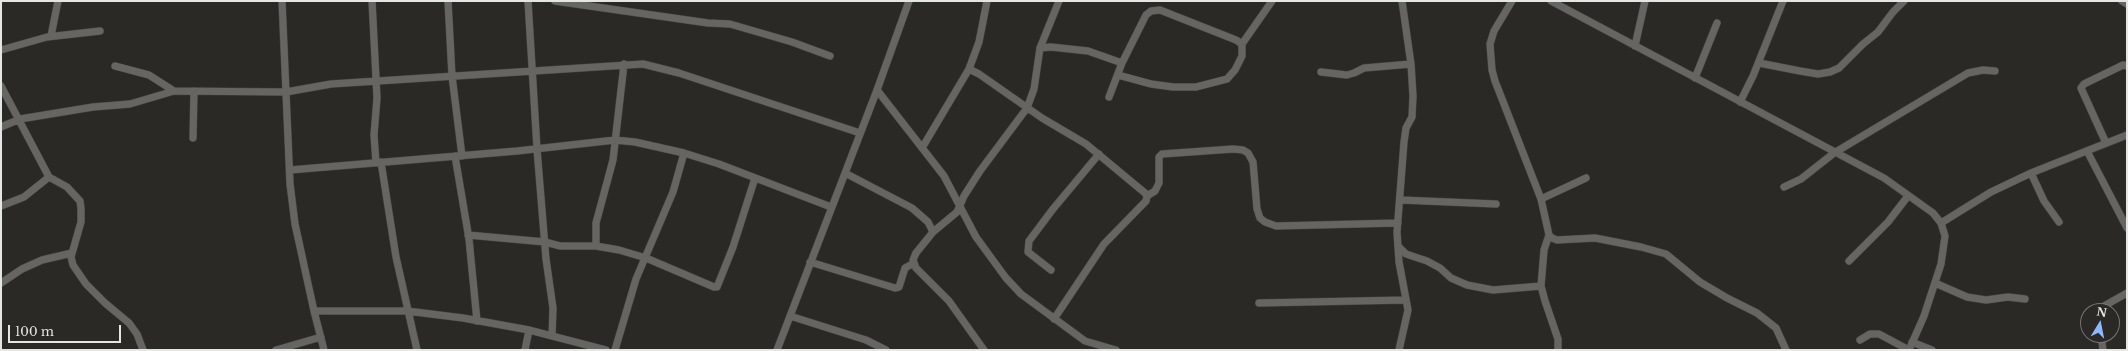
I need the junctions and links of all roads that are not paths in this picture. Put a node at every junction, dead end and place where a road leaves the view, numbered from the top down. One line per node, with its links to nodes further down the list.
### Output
1 (58, 1): 21 (street)
2 (282, 1): 45 (street)
3 (372, 1): 40 (street)
4 (448, 1): 38 (street)
5 (528, 1): 35 (street)
6 (555, 1): 26 (street)
7 (909, 1): 42 (street)
8 (987, 1): 33 (street)
9 (1059, 1): 24 (street)
10 (1272, 1): 22 (street)
11 (1402, 1): 30 (street)
12 (1512, 1): 73 (street)
13 (1550, 1): 23 (street)
14 (1645, 1): 23 (street)
15 (1783, 1): 27 (street)
16 (1904, 1): 27 (street)
17 (2122, 1): 18 (street)
18 (2127, 4)
19 (1717, 23): 39 (street)
20 (100, 31): 21 (street)
21 (51, 36): 25 (street)
22 (1242, 44): 28 (street); 37 (street)
23 (1635, 46): 39 (street)
24 (1040, 48): 28 (street); 48 (street)
25 (1, 50)
26 (830, 56)
27 (1758, 62): 47 (street)
28 (1122, 63): 37 (street)
29 (624, 64): 35 (street); 51 (street); 54 (street)
30 (1411, 64): 36 (street); 74 (street)
31 (115, 66): 43 (street)
32 (2127, 66): 55 (street)
33 (969, 69): 48 (street); 56 (street)
34 (1994, 71): 59 (street)
35 (532, 72): 38 (street); 57 (street)
36 (1321, 72)
37 (1118, 75): 46 (street)
38 (452, 76): 40 (street); 62 (street)
39 (1695, 78): 47 (street)
40 (375, 82): 45 (street); 63 (street)
41 (1, 86): 49 (street)
42 (877, 90): 51 (street); 56 (street)
43 (174, 91): 44 (street); 49 (street)
44 (194, 91): 45 (street); 53 (street)
45 (286, 92): 64 (street)
46 (1109, 97)
47 (1740, 102): 59 (street)
48 (1027, 108): 61 (street); 77 (street)
49 (20, 118): 50 (street); 67 (street)
50 (1, 127)
51 (860, 133): 65 (street)
52 (2127, 135): 55 (street)
53 (193, 138)
54 (615, 140): 57 (street); 60 (street); 87 (street)
55 (2106, 143): 58 (street)
56 (922, 148): 77 (street)
57 (537, 149): 62 (street); 86 (street)
58 (2087, 151): 66 (street); 82 (street)
59 (1834, 152): 70 (street); 72 (street)
60 (684, 153): 68 (street); 90 (street)
61 (1099, 154): 71 (street); 94 (street)
62 (459, 156): 63 (street); 84 (street)
63 (379, 162): 64 (street); 104 (street)
64 (290, 170): 103 (street)
65 (845, 173): 78 (street); 83 (street)
66 (2031, 173): 79 (street); 81 (street)
67 (49, 177): 76 (street); 89 (street)
68 (755, 178): 78 (street); 90 (street)
69 (1586, 178): 73 (street)
70 (1784, 187)
71 (1147, 196): 80 (street); 106 (street)
72 (1908, 196): 81 (street); 91 (street)
73 (1541, 199): 85 (street)
74 (1401, 200): 75 (street); 80 (street)
75 (1496, 204)
76 (1, 206)
77 (960, 206): 83 (street); 106 (street)
78 (831, 207): 92 (street)
79 (2059, 222)
80 (1398, 223): 88 (street)
81 (1940, 223): 96 (street)
82 (2127, 228)
83 (933, 232): 93 (street)
84 (468, 235): 86 (street); 107 (street)
85 (1549, 235): 97 (street); 126 (street)
86 (545, 242): 87 (street); 109 (street)
87 (596, 246): 90 (street)
88 (1398, 246): 97 (street); 100 (street)
89 (72, 253): 95 (street); 113 (street)
90 (646, 258): 119 (street)
91 (1849, 261)
92 (810, 262): 93 (street); 105 (street)
93 (914, 263): 122 (street)
94 (1051, 270)
95 (1, 282)
96 (1935, 283): 99 (street); 112 (street)
97 (1541, 286): 125 (street)
98 (2127, 293): 102 (street)
99 (2025, 299)
100 (1405, 300): 101 (street); 124 (street)
101 (1259, 303)
102 (2109, 303)
103 (314, 311): 104 (street); 110 (street)
104 (407, 311): 107 (street); 116 (street)
105 (790, 316): 120 (street); 121 (street)
106 (1054, 320): 123 (street)
107 (477, 321): 108 (street)
108 (529, 330): 109 (street); 117 (street)
109 (552, 336): 118 (street)
110 (321, 337): 114 (street); 115 (street)
111 (1860, 340): 127 (street)
112 (1912, 342): 127 (street); 128 (street)
113 (143, 350)
114 (276, 350)
115 (324, 350)
116 (417, 350)
117 (525, 350)
118 (606, 350)
119 (614, 350)
120 (777, 350)
121 (886, 350)
122 (984, 350)
123 (1116, 350)
124 (1399, 350)
125 (1558, 350)
126 (1786, 350)
127 (1909, 350)
128 (1932, 350)

